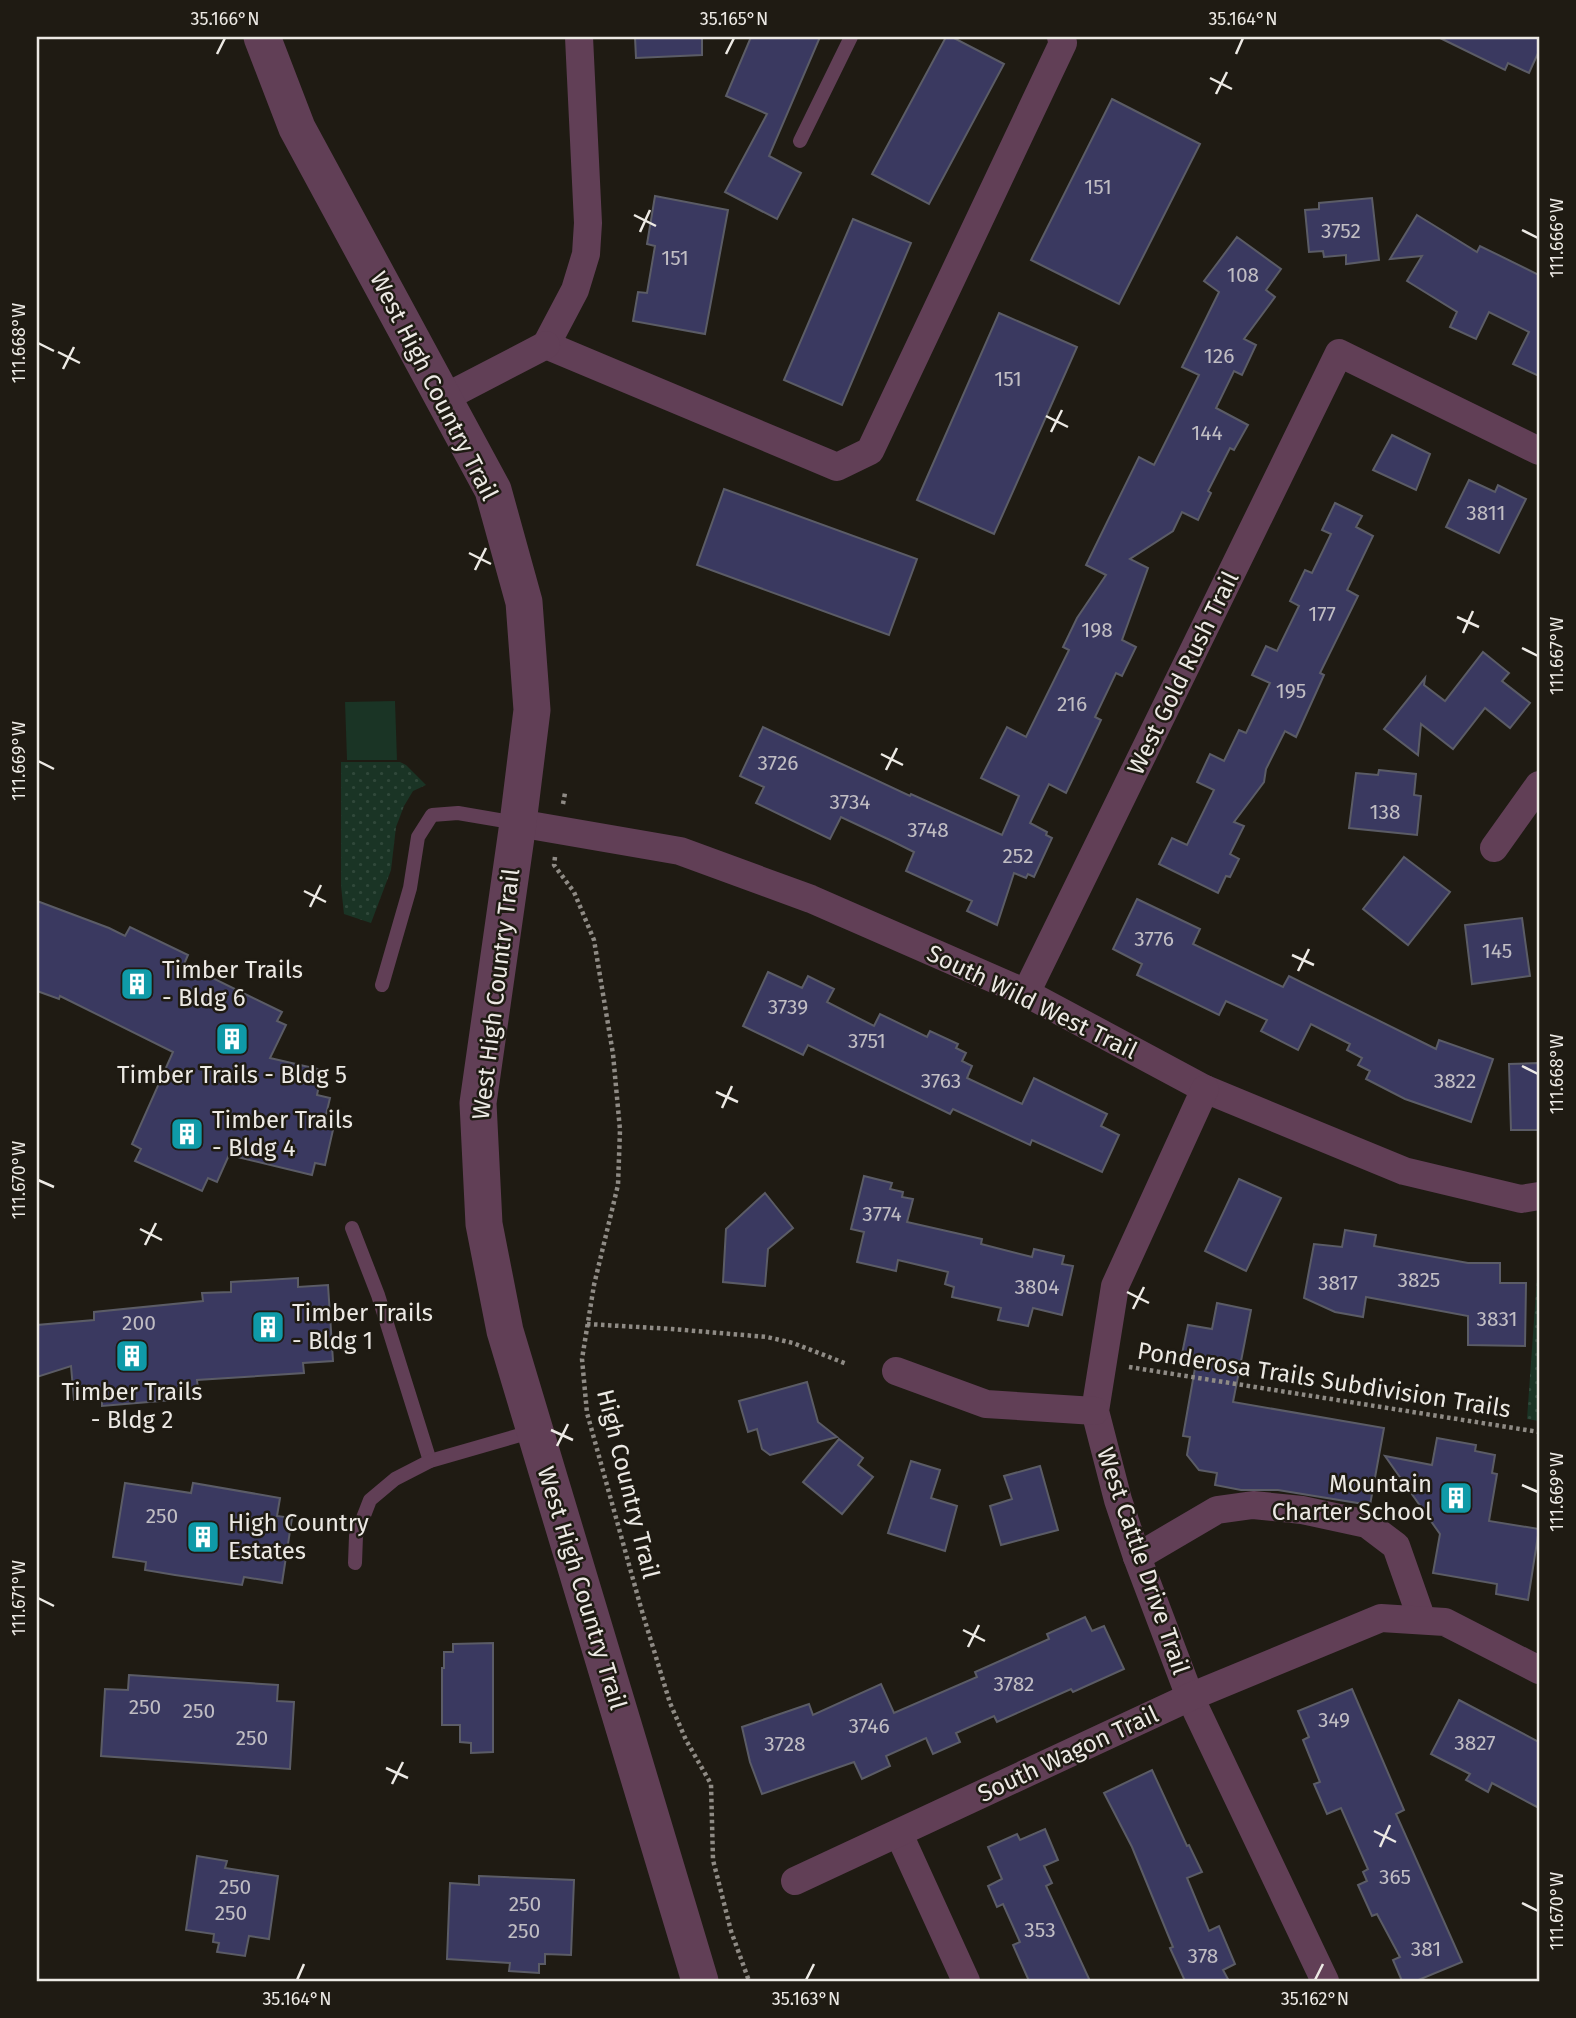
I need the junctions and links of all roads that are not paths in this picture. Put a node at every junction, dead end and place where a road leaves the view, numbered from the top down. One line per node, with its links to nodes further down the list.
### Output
1 (262, 37): 7 (street, West High Country Trail)
2 (579, 37): 6 (street)
3 (851, 37): 5 (lane)
4 (1061, 37): 6 (street)
5 (800, 141)
6 (546, 345): 7 (street)
7 (444, 398): 10 (street, West High Country Trail)
8 (1539, 451): 13 (street, West Gold Rush Trail)
9 (1539, 785): 11 (street)
10 (518, 823): 12 (lane); 13 (street, South Wild West Trail); 19 (street, West High Country Trail)
11 (1494, 848)
12 (382, 985)
13 (1026, 993): 14 (street, South Wild West Trail)
14 (1205, 1089): 15 (street, South Wild West Trail); 18 (street, West Cattle Drive Trail)
15 (1539, 1196)
16 (352, 1228): 20 (lane)
17 (896, 1371): 18 (street)
18 (1095, 1411): 21 (street, West Cattle Drive Trail)
19 (535, 1431): 20 (lane); 28 (street, West High Country Trail)
20 (430, 1461): 22 (lane)
21 (1136, 1557): 23 (street); 25 (street, West Cattle Drive Trail)
22 (355, 1563)
23 (1422, 1620): 24 (street, South Wagon Trail); 25 (street, South Wagon Trail)
24 (1539, 1670)
25 (1190, 1697): 26 (street, South Wagon Trail); 30 (street, West Cattle Drive Trail)
26 (900, 1834): 27 (street, South Wagon Trail); 29 (street)
27 (795, 1881)
28 (700, 1981)
29 (966, 1981)
30 (1325, 1981)

